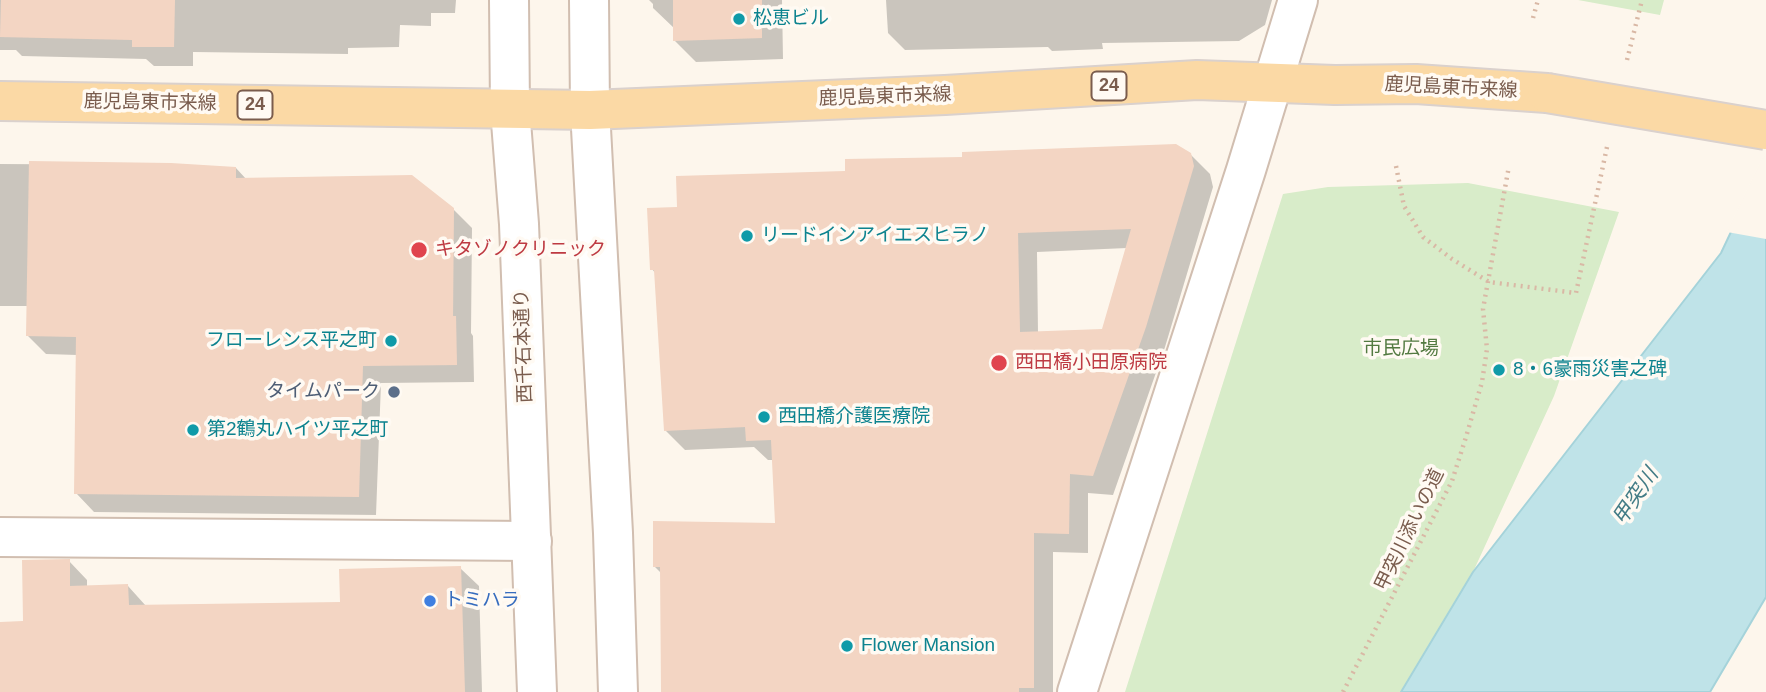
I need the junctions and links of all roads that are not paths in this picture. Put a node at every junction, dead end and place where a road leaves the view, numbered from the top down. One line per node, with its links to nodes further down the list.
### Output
1 (509, 0): 6 (street, 西千石本通り)
2 (589, 0): 7 (street)
3 (1298, 0): 4 (street)
4 (1273, 83): 7 (main road, 鹿児島東市来線 / 24); 8 (main road, 鹿児島東市来線 / 24, bridge); 13 (street)
5 (0, 101): 6 (main road, 鹿児島東市来線 / 24)
6 (510, 109): 7 (main road, 鹿児島東市来線 / 24); 10 (street, 西千石本通り)
7 (590, 110): 12 (street)
8 (1766, 130)
9 (0, 537): 10 (street)
10 (532, 541): 11 (street, 西千石本通り)
11 (537, 692)
12 (618, 692)
13 (1077, 692)

